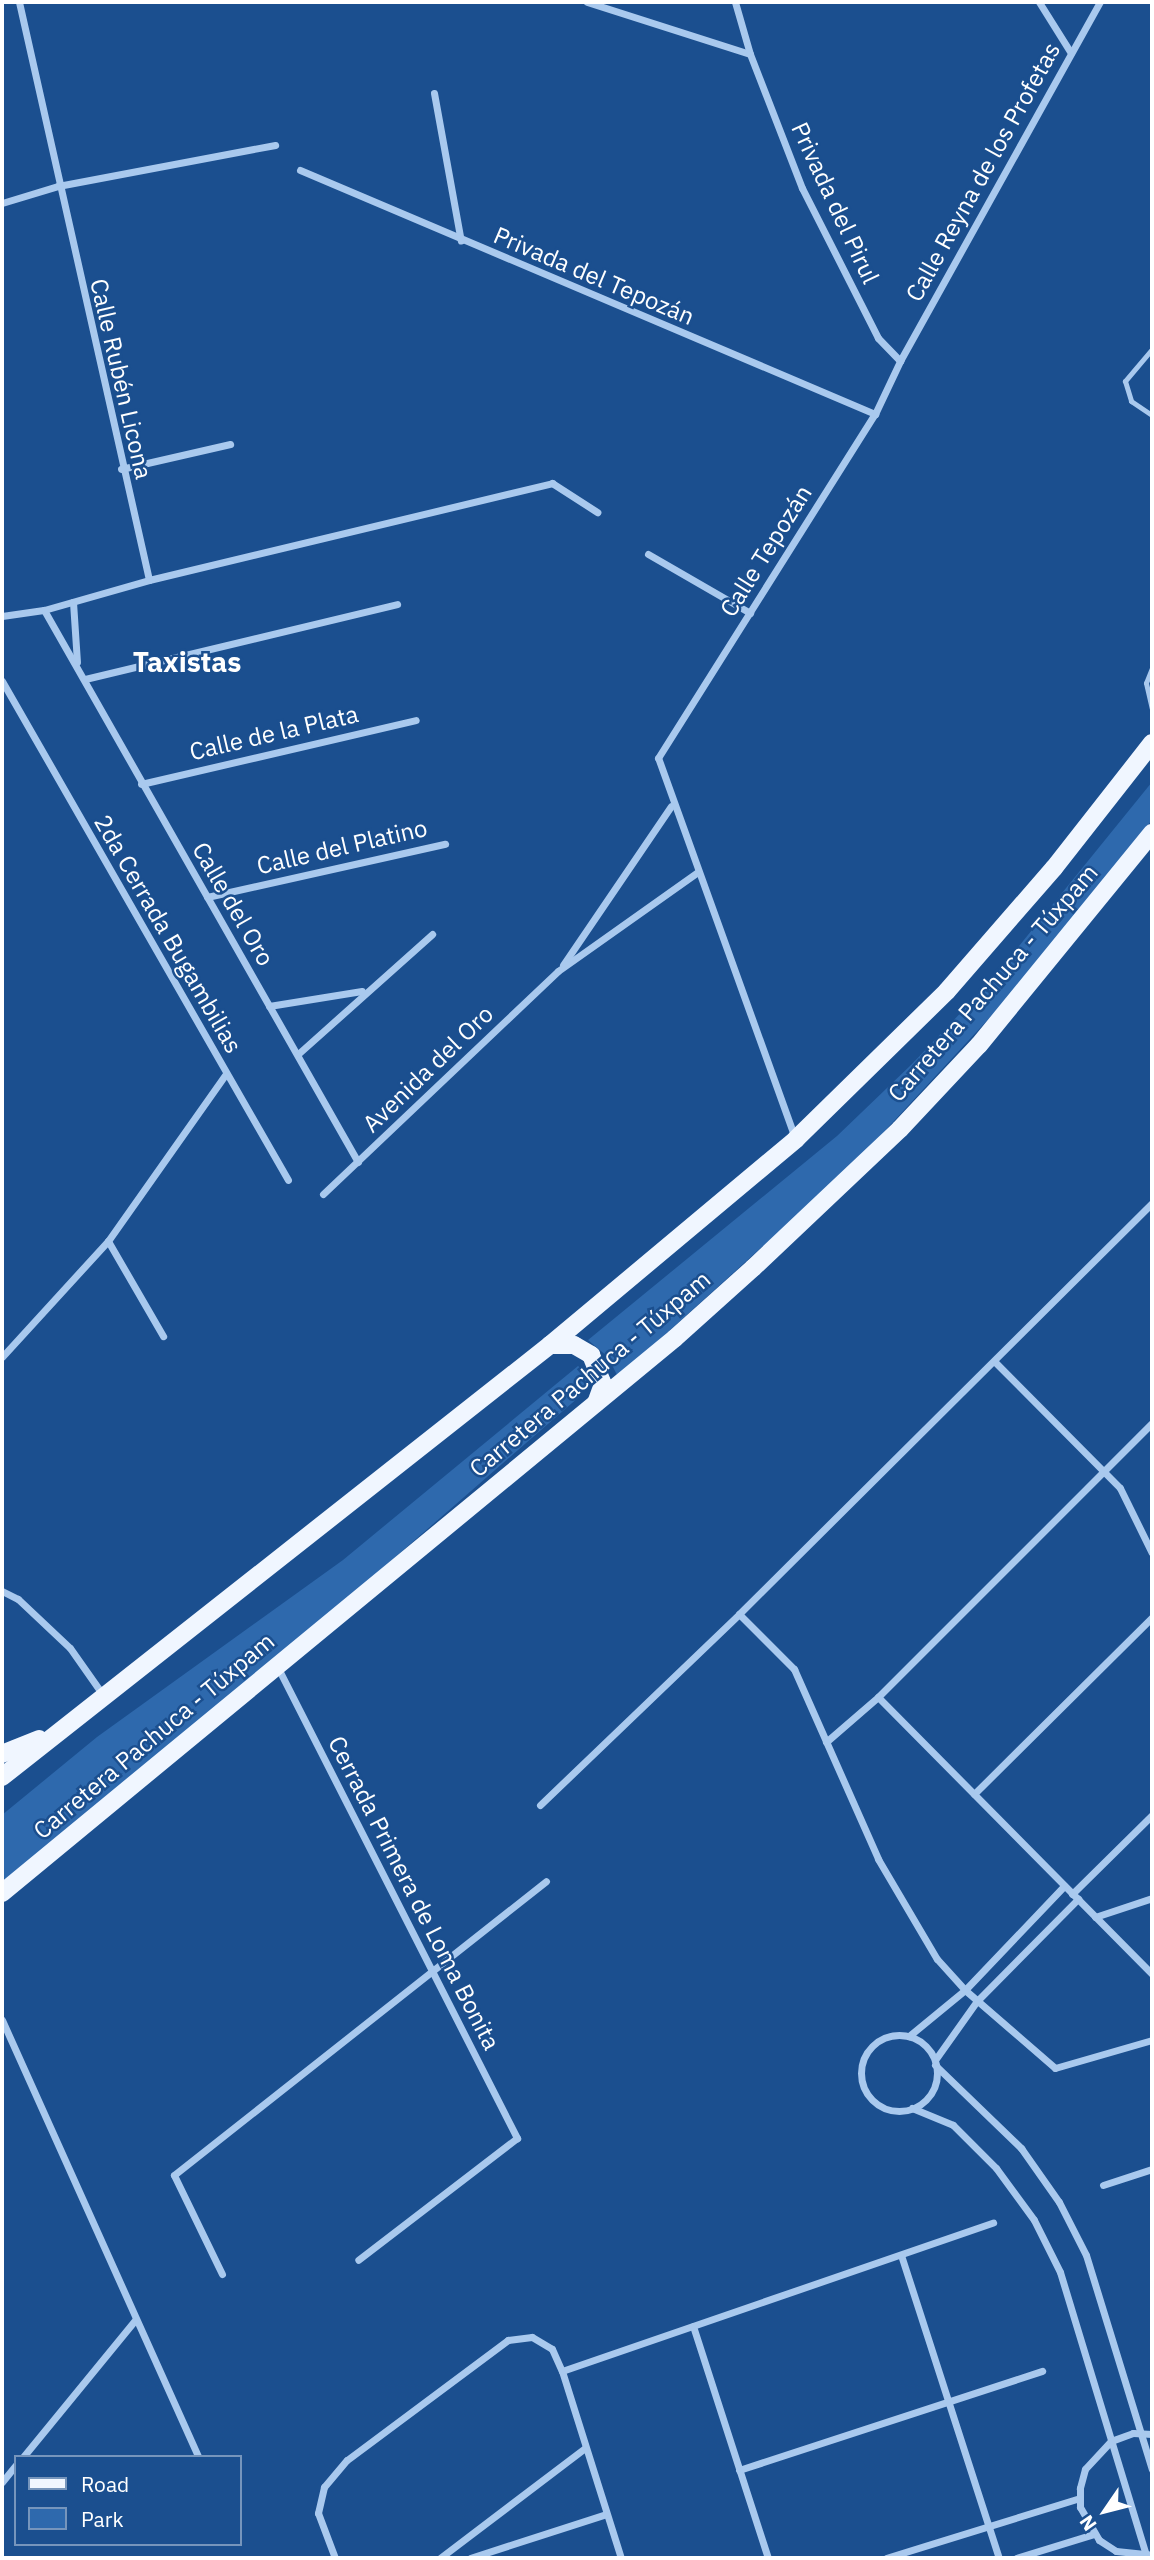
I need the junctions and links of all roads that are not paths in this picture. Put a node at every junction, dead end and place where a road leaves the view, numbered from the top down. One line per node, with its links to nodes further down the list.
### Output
1 (19, 2): 11 (street, Calle Rubén Licona)
2 (587, 2): 7 (street)
3 (735, 2): 7 (street, Privada del Pirul)
4 (1039, 2): 6 (street)
5 (1100, 2): 6 (street, Calle Reyna de los Profetas)
6 (1071, 53): 15 (street, Calle Reyna de los Profetas)
7 (750, 54): 15 (street, Privada del Pirul)
8 (434, 93): 13 (street)
9 (275, 145): 11 (street)
10 (299, 170): 13 (street, Privada del Tepozán)
11 (58, 186): 12 (street); 19 (street, Calle Rubén Licona)
12 (2, 204)
13 (461, 241): 16 (street, Privada del Tepozán)
14 (1152, 349): 17 (lane)
15 (900, 361): 16 (street, Calle Tepozán)
16 (875, 414): 26 (street, Calle Tepozán)
17 (1152, 415)
18 (230, 444): 19 (street)
19 (121, 469): 22 (street, Calle Rubén Licona)
20 (597, 512): 22 (street)
21 (648, 554): 26 (street)
22 (149, 580): 23 (street)
23 (73, 602): 25 (street); 28 (street, Calle del Oro)
24 (397, 604): 30 (street)
25 (44, 610): 27 (street); 28 (street, Calle del Oro)
26 (750, 613): 36 (street, Calle Tepozán)
27 (2, 616)
28 (78, 663): 30 (street, Calle del Oro)
29 (1152, 668): 32 (lane)
30 (85, 678): 35 (street, Calle del Oro)
31 (2, 681): 46 (street, 2da Cerrada Bugambilias)
32 (1152, 708)
33 (416, 720): 35 (street, Calle de la Plata)
34 (1152, 743): 47 (main road, Carretera Pachuca - Túxpam)
35 (141, 784): 40 (street, Calle del Oro)
36 (671, 806): 39 (street); 42 (street, Avenida del Oro)
37 (1152, 833): 57 (main road, Carretera Pachuca - Túxpam)
38 (445, 844): 40 (street, Calle del Platino)
39 (698, 872): 42 (street, Avenida del Oro); 47 (street)
40 (206, 897): 44 (street, Calle del Oro)
41 (432, 934): 43 (street)
42 (558, 971): 48 (street, Avenida del Oro)
43 (363, 991): 44 (street); 45 (street)
44 (269, 1006): 45 (street, Calle del Oro)
45 (298, 1054): 48 (street, Calle del Oro)
46 (226, 1074): 49 (street); 52 (street, 2da Cerrada Bugambilias)
47 (796, 1139): 54 (main road, Carretera Pachuca - Túxpam)
48 (358, 1162): 50 (street, Avenida del Oro)
49 (288, 1180)
50 (323, 1194)
51 (1152, 1203): 56 (street)
52 (108, 1241): 53 (street); 55 (street, 2da Cerrada Bugambilias)
53 (163, 1336)
54 (550, 1345): 57 (main road); 65 (main road, Carretera Pachuca - Túxpam)
55 (2, 1357)
56 (995, 1362): 59 (street); 62 (street)
57 (596, 1403): 64 (main road, Carretera Pachuca - Túxpam)
58 (1152, 1423): 59 (street)
59 (1105, 1470): 60 (street); 66 (street)
60 (1152, 1553)
61 (2, 1591): 65 (street)
62 (739, 1614): 68 (street); 72 (street)
63 (1152, 1617): 71 (street)
64 (277, 1665): 76 (main road, Carretera Pachuca - Túxpam); 80 (street, Cerrada Primera de Loma Bonita)
65 (103, 1696): 67 (main road, Carretera Pachuca - Túxpam)
66 (878, 1697): 68 (street); 71 (street)
67 (58, 1731): 69 (main road); 70 (main road, Carretera Pachuca - Túxpam)
68 (826, 1742): 82 (street)
69 (2, 1755)
70 (2, 1777)
71 (974, 1794): 75 (street)
72 (540, 1805)
73 (1152, 1815): 77 (street)
74 (546, 1881): 80 (street)
75 (1064, 1886): 77 (street); 82 (street)
76 (2, 1893)
77 (1075, 1896): 79 (street); 83 (street)
78 (1152, 1898): 79 (street)
79 (1095, 1917): 81 (street)
80 (431, 1972): 93 (street, Cerrada Primera de Loma Bonita); 94 (street)
81 (1152, 1974)
82 (965, 1990): 83 (street); 85 (street)
83 (977, 2001): 86 (street); 87 (street)
84 (2, 2020): 95 (street)
85 (909, 2036): 87 (street); 88 (street)
86 (1152, 2040)
87 (935, 2062): 88 (street); 100 (street)
88 (912, 2108): 102 (street)
89 (1152, 2169): 90 (street)
90 (1103, 2185)
91 (993, 2222): 92 (street)
92 (901, 2255): 96 (street); 99 (street)
93 (358, 2260)
94 (222, 2274)
95 (136, 2319): 104 (street); 105 (street)
96 (693, 2326): 97 (street); 108 (street)
97 (562, 2371): 103 (street); 115 (street)
98 (1042, 2371): 99 (street)
99 (948, 2402): 108 (street); 112 (street)
100 (1141, 2434): 101 (street); 102 (street); 107 (street)
101 (1152, 2434)
102 (1111, 2441): 110 (street); 114 (street)
103 (585, 2448): 111 (street); 116 (street)
104 (25, 2455)
105 (197, 2455)
106 (14, 2467): 109 (street)
107 (1152, 2469)
108 (739, 2470): 119 (street)
109 (2, 2482)
110 (1080, 2498): 112 (street); 113 (street)
111 (606, 2514): 117 (street); 118 (street)
112 (989, 2526): 120 (street); 121 (street)
113 (1094, 2534): 114 (street); 122 (street)
114 (1148, 2556)
115 (335, 2558)
116 (440, 2558)
117 (470, 2558)
118 (621, 2558)
119 (768, 2558)
120 (886, 2558)
121 (999, 2558)
122 (1016, 2558)

